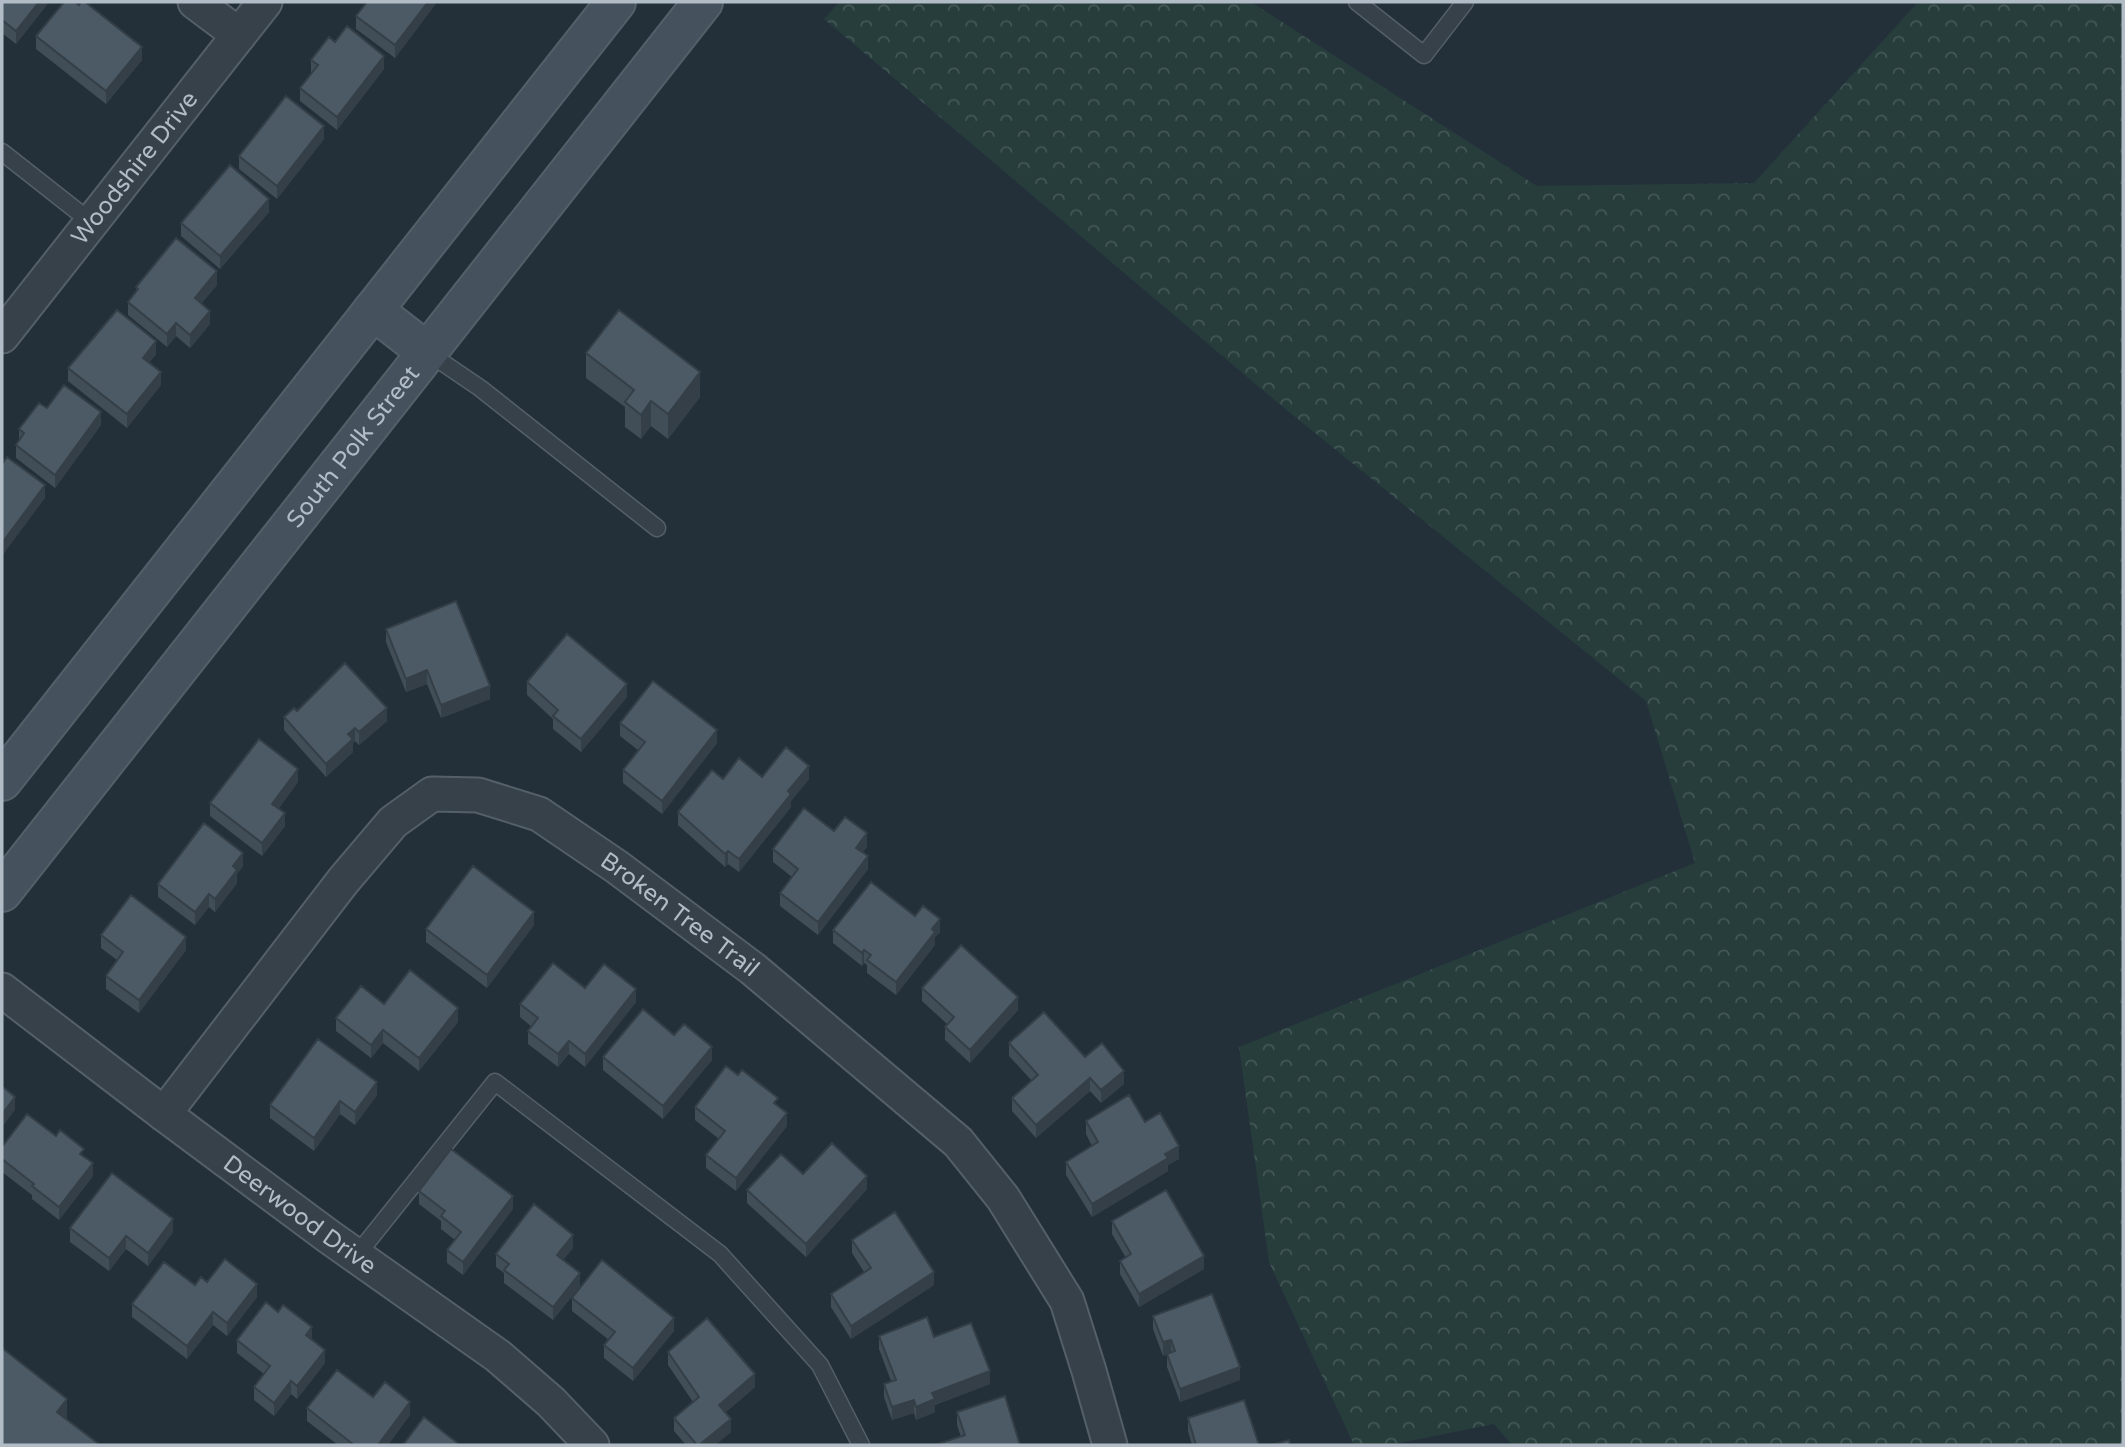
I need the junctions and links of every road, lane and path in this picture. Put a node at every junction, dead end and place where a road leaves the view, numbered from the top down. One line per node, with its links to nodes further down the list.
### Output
1 (195, 2): 7 (street)
2 (265, 2): 7 (street, Woodshire Drive)
3 (616, 2): 10 (main road)
4 (703, 2): 12 (main road, South Polk Street)
5 (1357, 2): 6 (lane)
6 (1465, 2)
7 (239, 35): 9 (street, Woodshire Drive)
8 (2, 152): 9 (lane)
9 (92, 222): 11 (street, Woodshire Drive)
10 (373, 310): 12 (main road); 14 (main road)
11 (2, 336)
12 (427, 352): 13 (lane); 15 (main road, South Polk Street)
13 (657, 528)
14 (2, 781)
15 (2, 892)
16 (2, 990): 17 (street, Deerwood Drive)
17 (164, 1114): 18 (street, Deerwood Drive); 21 (street, Broken Tree Trail)
18 (356, 1256): 19 (street, Deerwood Drive); 20 (lane)
19 (592, 1445)
20 (861, 1445)
21 (1110, 1445)

